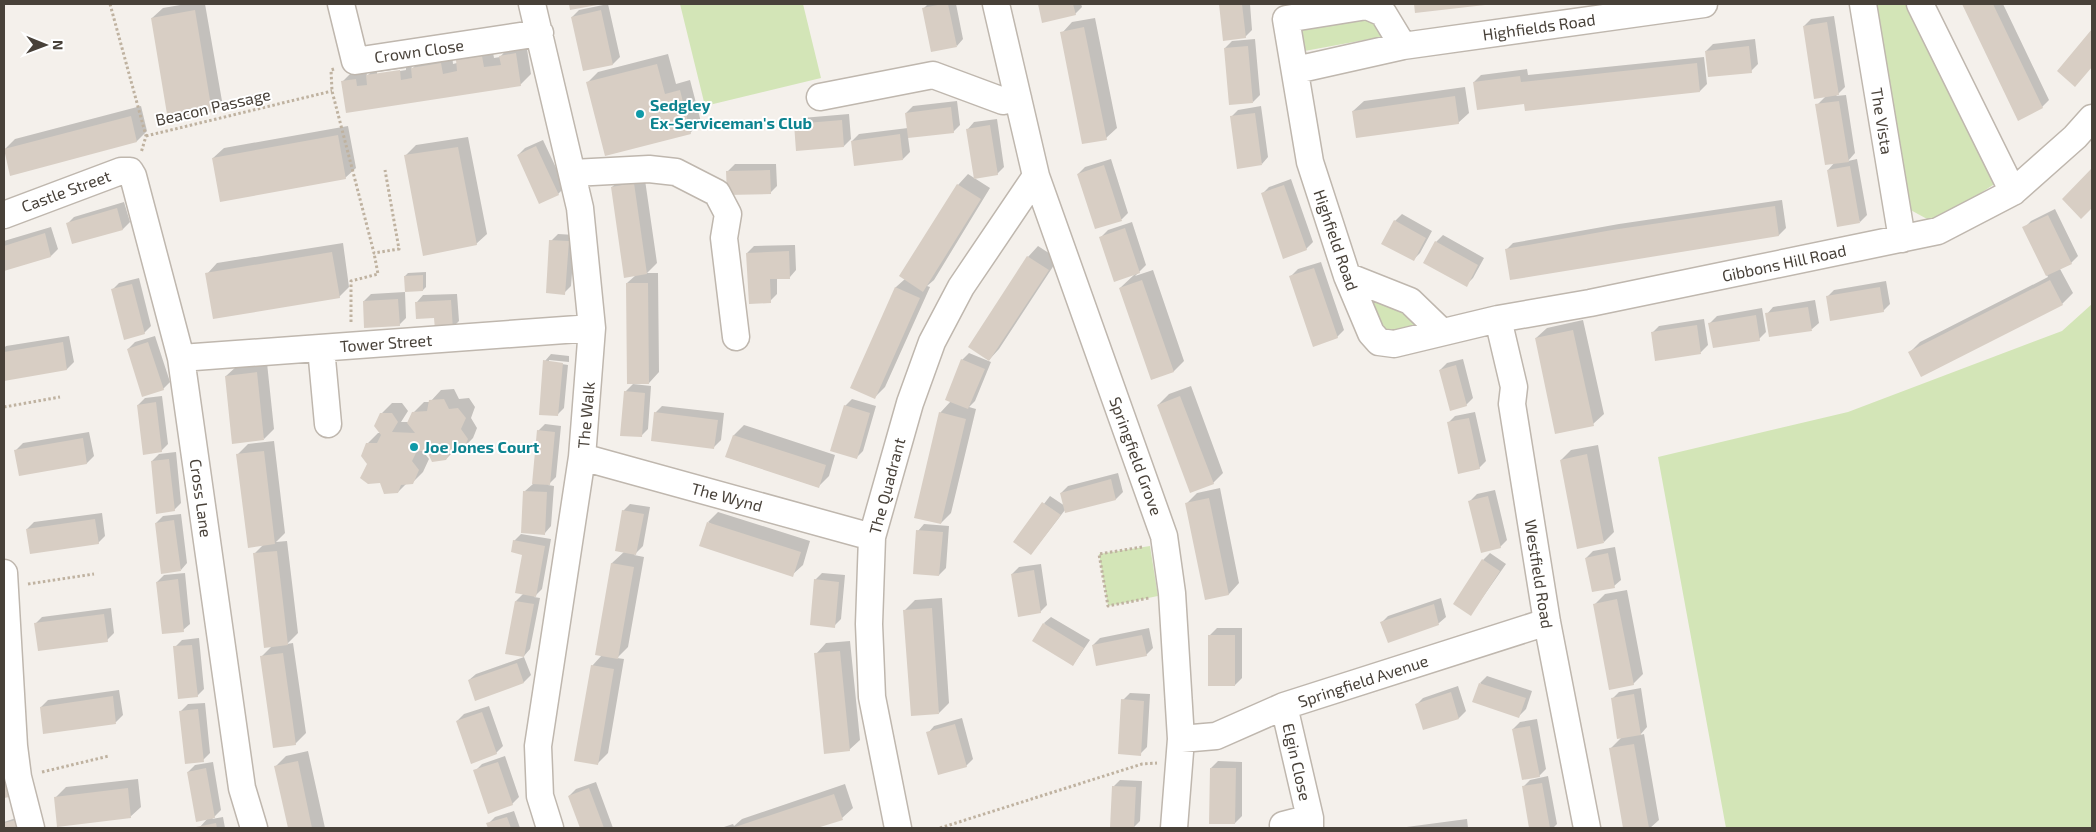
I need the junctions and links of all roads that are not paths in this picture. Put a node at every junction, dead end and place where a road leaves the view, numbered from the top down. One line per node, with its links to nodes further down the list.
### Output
1 (341, 4): 7 (street, Crown Close)
2 (532, 4): 7 (street, The Walk)
3 (996, 4): 11 (street, Springfield Grove)
4 (1704, 4): 8 (street, Highfields Road)
5 (1863, 4): 18 (street, The Vista)
6 (1920, 4): 16 (street)
7 (540, 33): 14 (street, The Walk)
8 (1403, 46): 9 (street, Highfields Road); 9 (street)
9 (1296, 70): 19 (street, Highfield Road)
10 (820, 96): 11 (street)
11 (1018, 98): 15 (street, Springfield Grove)
12 (2092, 118): 16 (street, Gibbons Hill Road)
13 (130, 171): 17 (street, Castle Street); 25 (street, Cross Lane)
14 (573, 173): 21 (street, The Walk); 23 (street)
15 (1036, 176): 28 (street, The Quadrant); 32 (street, Springfield Grove)
16 (2013, 192): 18 (street, Gibbons Hill Road)
17 (4, 214)
18 (1902, 238): 20 (street, Gibbons Hill Road)
19 (1348, 276): 22 (street); 22 (street, Highfield Road)
20 (1498, 319): 22 (street, Gibbons Hill Road); 30 (street, Westfield Road)
21 (592, 328): 24 (street, Tower Street); 27 (street, The Walk)
22 (1441, 332)
23 (736, 337)
24 (321, 348): 25 (street, Tower Street); 26 (street)
25 (181, 358): 36 (street, Cross Lane)
26 (328, 424)
27 (582, 457): 28 (street, The Wynd); 37 (street, The Walk)
28 (872, 537): 38 (street, The Quadrant)
29 (4, 581): 35 (street)
30 (1547, 622): 31 (street, Springfield Avenue); 40 (street, Westfield Road)
31 (1284, 706): 32 (street, Springfield Avenue); 33 (street, Elgin Close)
32 (1180, 751): 39 (street, Springfield Grove)
33 (1310, 823): 34 (street, Elgin Close)
34 (1283, 825)
35 (31, 828)
36 (254, 828)
37 (550, 828)
38 (898, 828)
39 (1174, 828)
40 (1587, 828)

